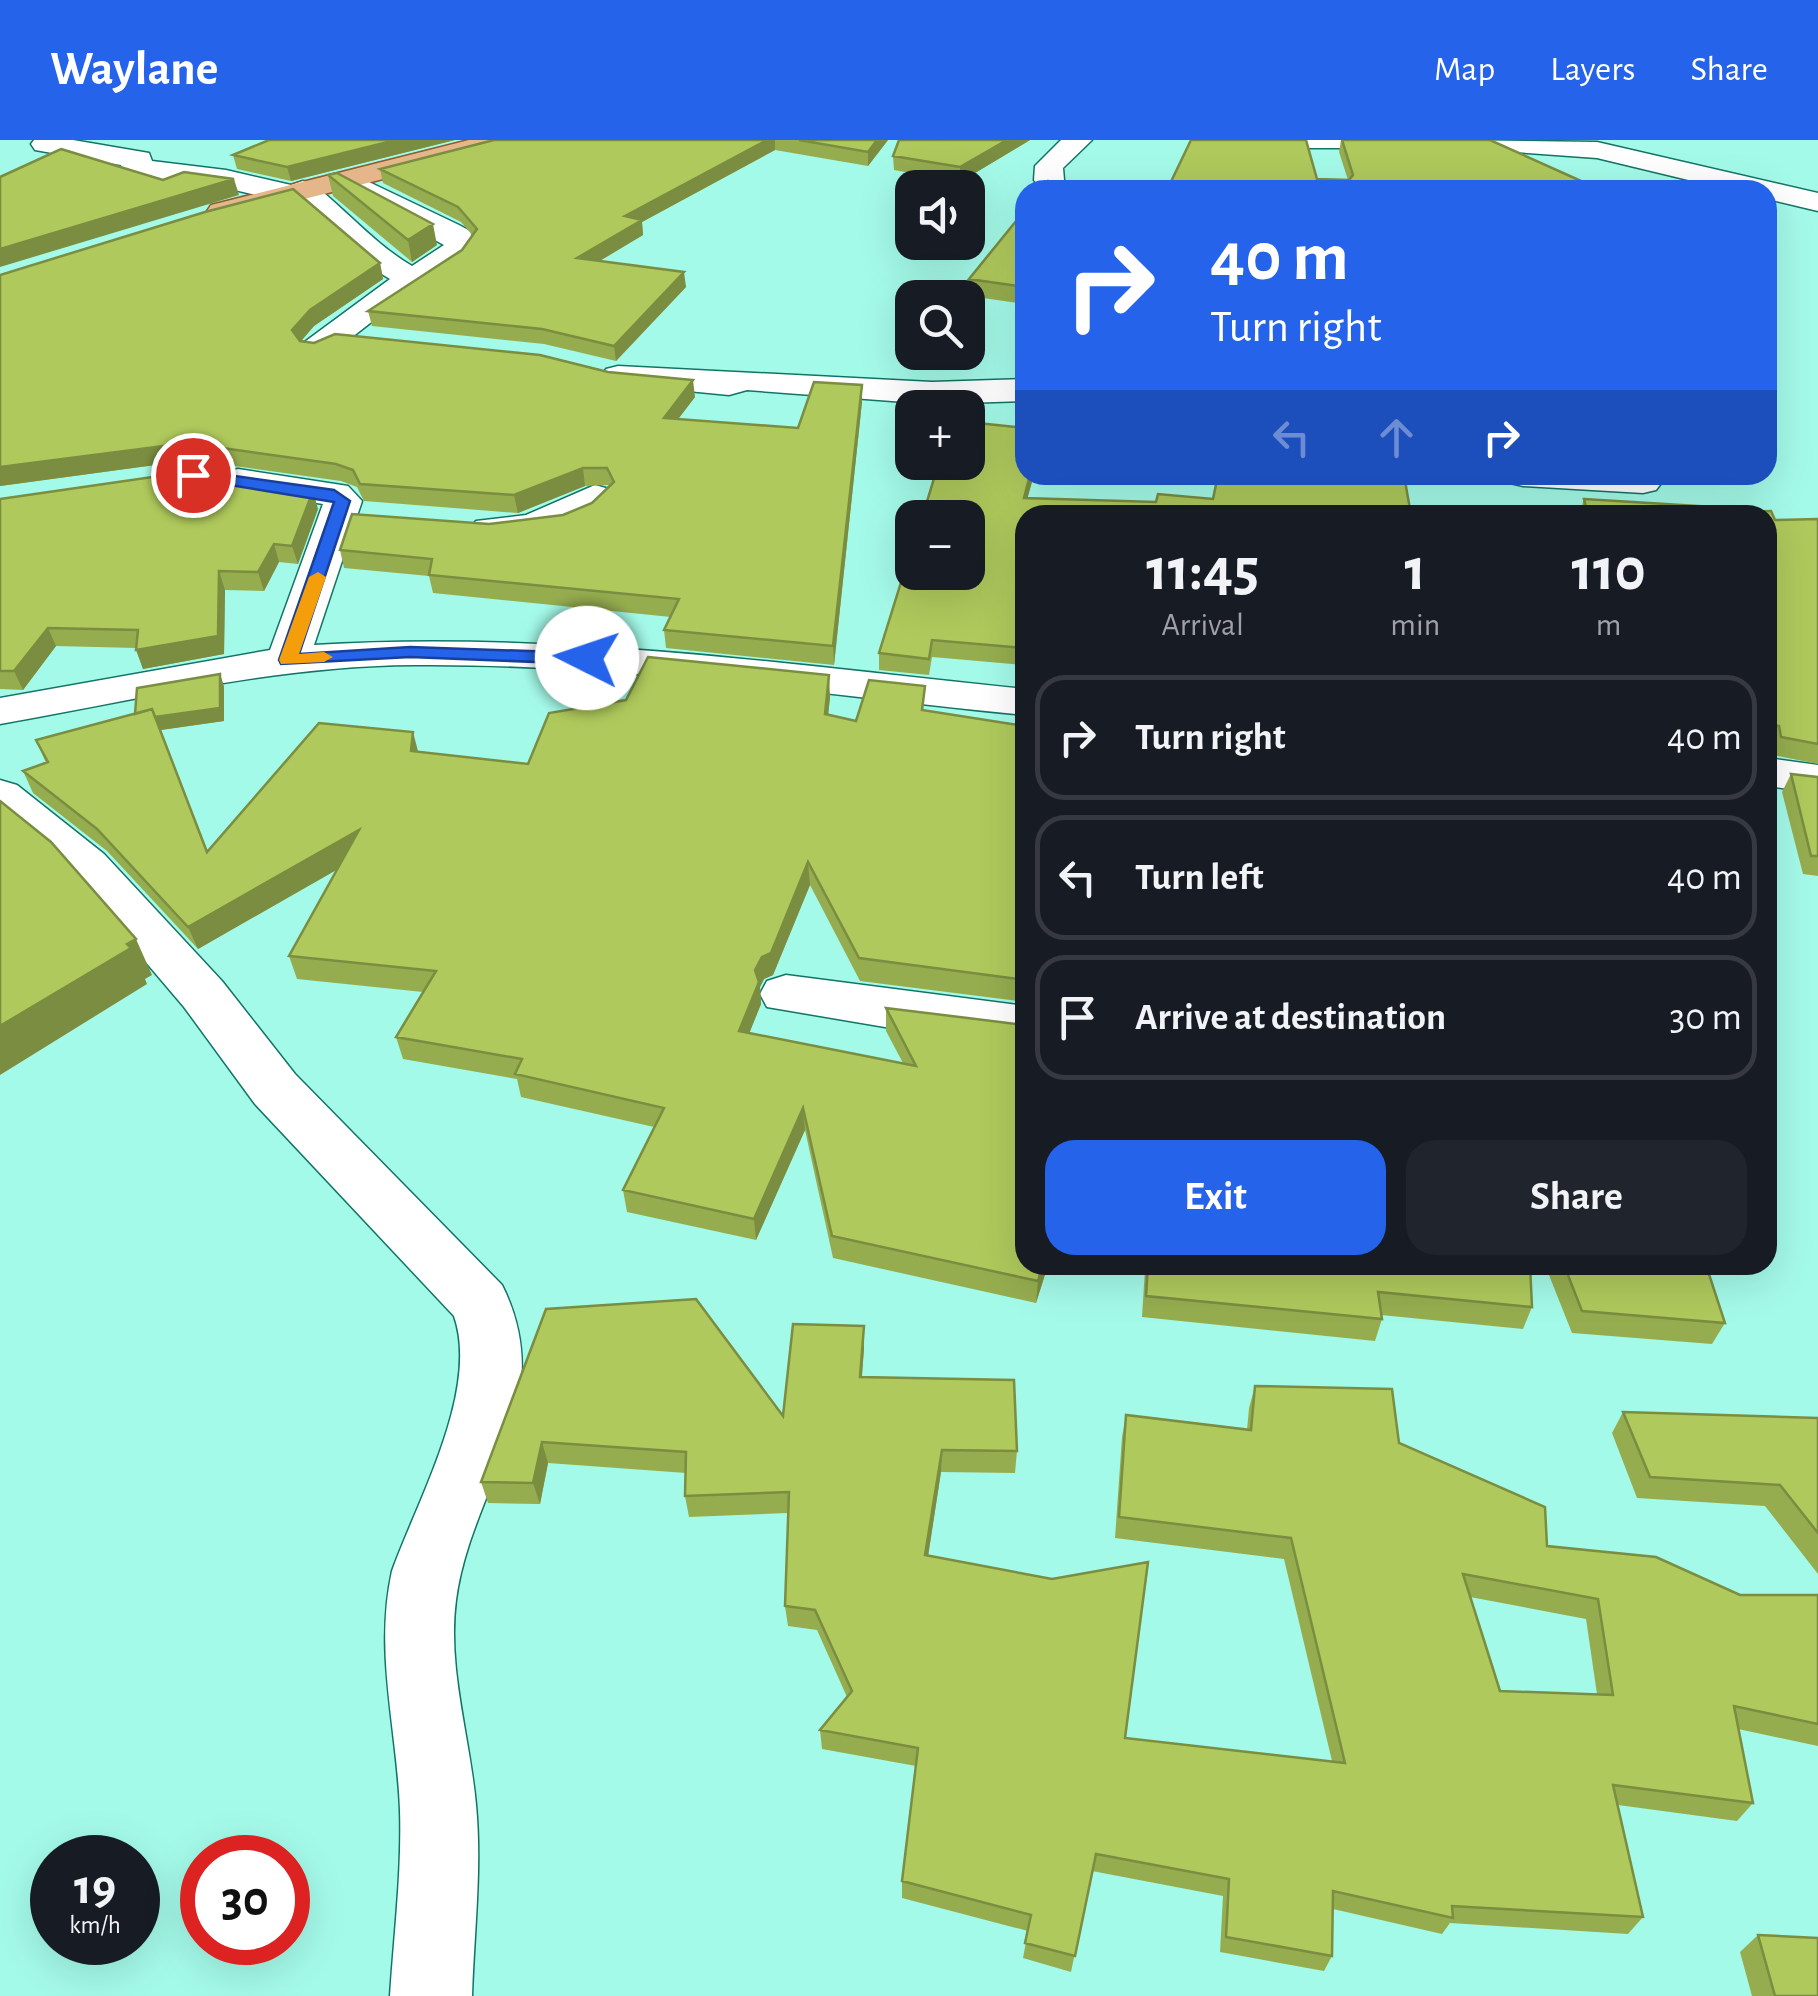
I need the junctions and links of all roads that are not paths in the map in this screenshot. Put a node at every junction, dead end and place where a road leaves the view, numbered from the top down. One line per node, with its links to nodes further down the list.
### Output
1 (52, 140): 12 (street)
2 (503, 140): 9 (main road)
3 (1078, 140): 10 (street)
4 (1270, 140): 7 (street)
5 (1387, 140): 7 (street)
6 (1460, 140): 11 (street)
7 (1318, 142): 8 (street)
8 (1327, 171)
9 (344, 180): 12 (main road); 16 (street)
10 (1050, 180)
11 (1724, 180)
12 (297, 192): 15 (main road); 16 (street)
13 (1777, 192): 14 (street)
14 (1818, 202)
15 (198, 218)
16 (412, 278): 17 (street)
17 (375, 342)
18 (580, 370): 19 (street)
19 (1015, 390)
20 (204, 475): 25 (street)
21 (1608, 485): 22 (street)
22 (1650, 490)
23 (595, 497): 24 (street)
24 (450, 526)
25 (288, 660): 26 (street); 27 (street)
26 (1015, 701)
27 (0, 711)
28 (1777, 773): 29 (street)
29 (1818, 779)
30 (0, 795): 33 (street)
31 (786, 994): 32 (street)
32 (1015, 1023)
33 (431, 1996)

